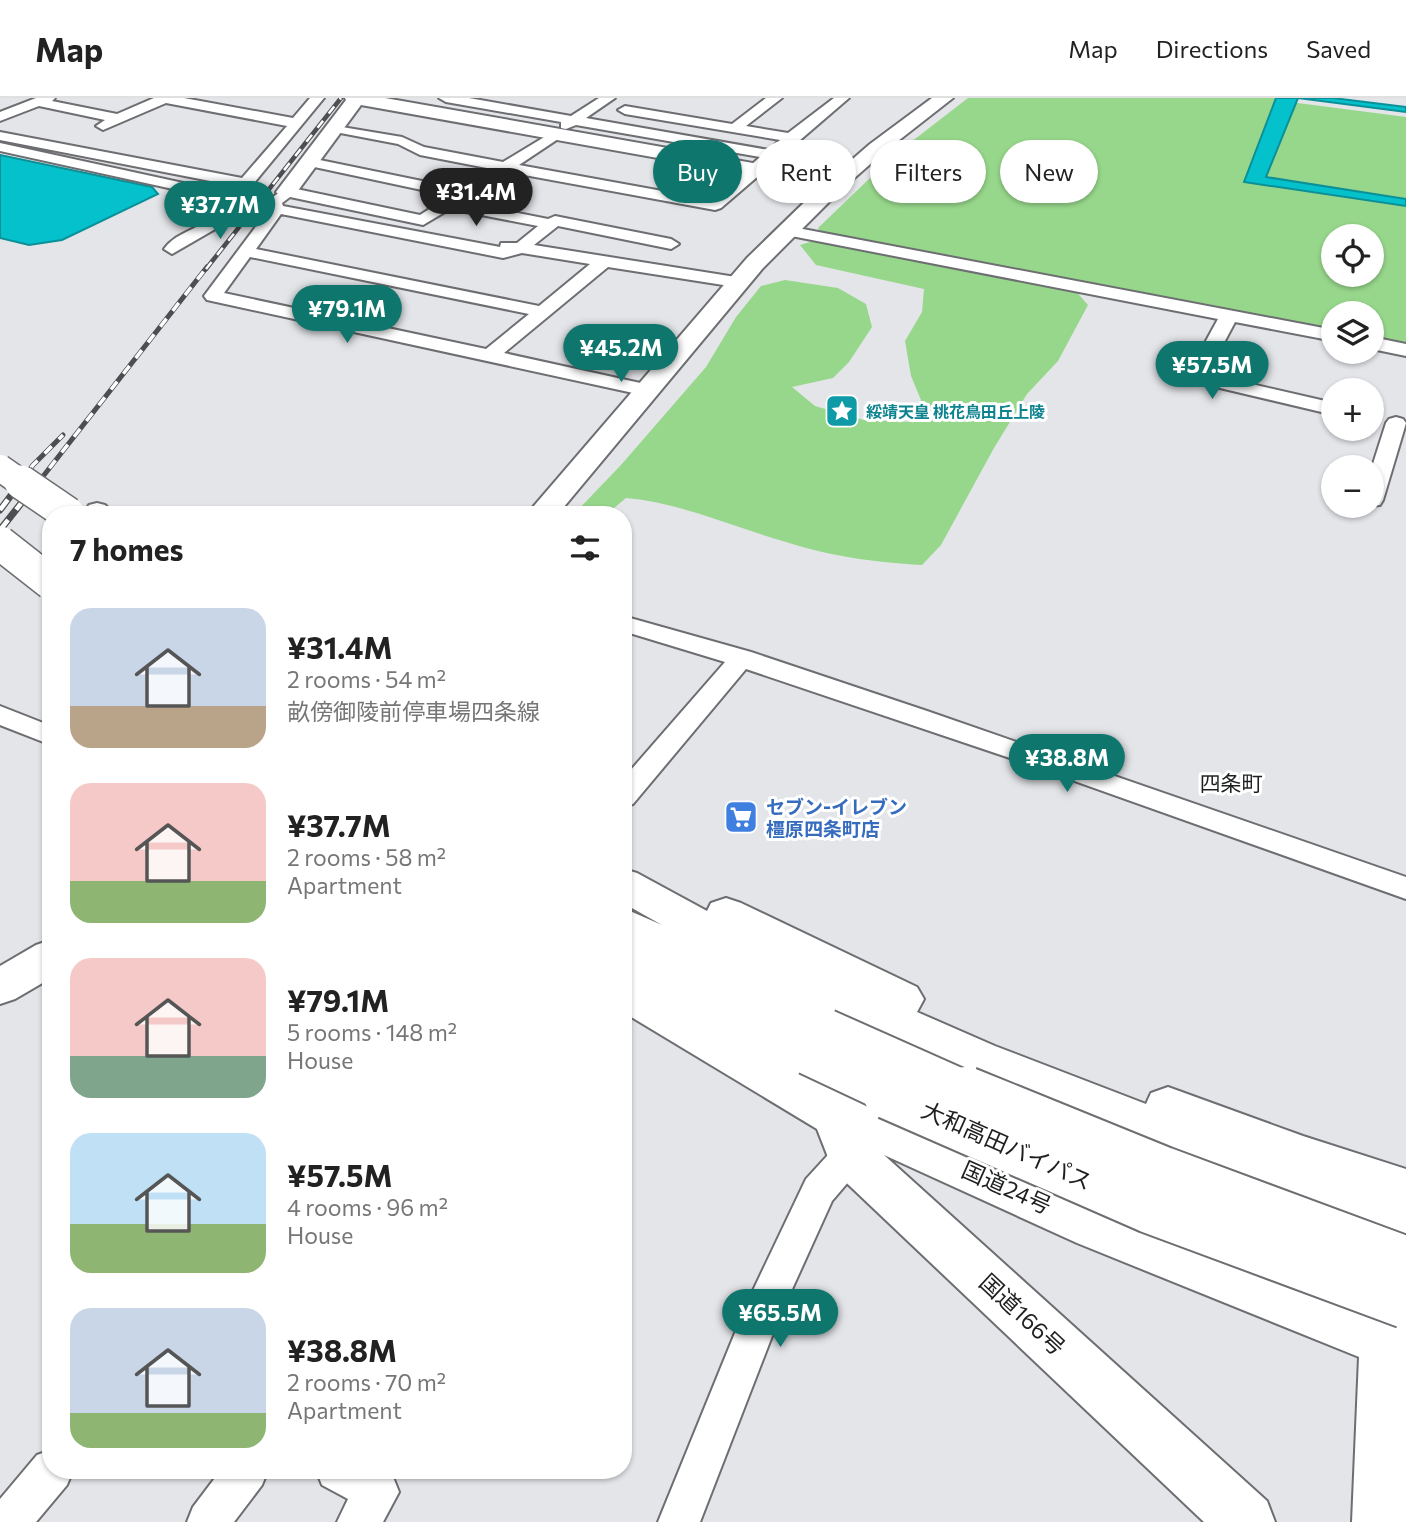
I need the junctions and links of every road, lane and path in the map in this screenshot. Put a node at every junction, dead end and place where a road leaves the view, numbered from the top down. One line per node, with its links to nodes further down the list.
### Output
1 (163, 98): 15 (street); 17 (street)
2 (317, 98): 17 (street)
3 (450, 98): 12 (street); 16 (street)
4 (775, 98): 13 (street)
5 (841, 98): 18 (street)
6 (944, 98): 29 (main road)
7 (362, 99): 12 (main road); 20 (main road)
8 (42, 100): 14 (street); 15 (street)
9 (570, 100): 10 (street)
10 (602, 101): 16 (street); 21 (street)
11 (729, 108): 13 (street)
12 (429, 112): 22 (main road)
13 (756, 112): 18 (street); 21 (street)
14 (0, 117)
15 (119, 118): 19 (street)
16 (573, 120): 22 (street); 27 (street)
17 (295, 122): 32 (street)
18 (811, 122): 24 (street)
19 (103, 126)
20 (335, 128): 28 (main road); 30 (street)
21 (735, 128): 24 (street)
22 (554, 134): 30 (street); 31 (main road)
23 (0, 136): 32 (street)
24 (791, 138)
25 (0, 141): 32 (street)
26 (0, 147): 32 (street)
27 (756, 152)
28 (310, 162): 33 (street); 34 (main road)
29 (856, 166)
30 (505, 167): 31 (street); 33 (street)
31 (756, 170)
32 (237, 190): 41 (street)
33 (463, 194): 36 (street)
34 (282, 200): 36 (street); 40 (street); 42 (street)
35 (815, 203): 38 (main road)
36 (448, 204): 37 (street)
37 (551, 224): 39 (street); 40 (street)
38 (786, 231): 44 (main road); 46 (street)
39 (671, 244)
40 (519, 248): 43 (street)
41 (172, 249)
42 (244, 251): 45 (street); 50 (street)
43 (602, 262): 44 (street); 45 (street)
44 (736, 282): 51 (main road)
45 (543, 312): 50 (street)
46 (1229, 316): 47 (street); 52 (street)
47 (1321, 334)
48 (1384, 345): 49 (street)
49 (1406, 349)
50 (489, 356): 51 (street)
51 (647, 390): 58 (main road)
52 (1321, 406)
53 (1401, 424): 55 (street)
54 (0, 468): 57 (main road, bridge)
55 (1384, 469)
56 (0, 489): 60 (main road)
57 (75, 506)
58 (549, 506)
59 (0, 519): 62 (main road)
60 (42, 519)
61 (0, 543): 63 (main road, bridge)
62 (42, 549)
63 (42, 587)
64 (632, 626): 65 (street)
65 (742, 658): 68 (street); 70 (street)
66 (0, 715): 67 (street)
67 (42, 732)
68 (632, 786)
69 (632, 868): 79 (main road)
70 (1406, 888)
71 (632, 889): 80 (main road)
72 (632, 929): 81 (main road, 大和高田バイパス, bridge)
73 (632, 961): 82 (main road, 大和高田バイパス, bridge)
74 (42, 962): 75 (main road)
75 (0, 987)
76 (632, 996): 77 (main road, 国道24号)
77 (813, 1101): 78 (main road, 国道166号); 82 (main road, 国道24号)
78 (850, 1155): 89 (street); 90 (main road, 国道166号)
79 (1406, 1191)
80 (1406, 1223): 82 (main road)
81 (1406, 1263)
82 (1401, 1336): 91 (main road)
83 (44, 1479): 86 (street)
84 (240, 1479): 87 (street)
85 (354, 1479): 88 (street)
86 (8, 1522)
87 (208, 1522)
88 (358, 1522)
89 (679, 1522)
90 (1246, 1522)
91 (1381, 1522)

